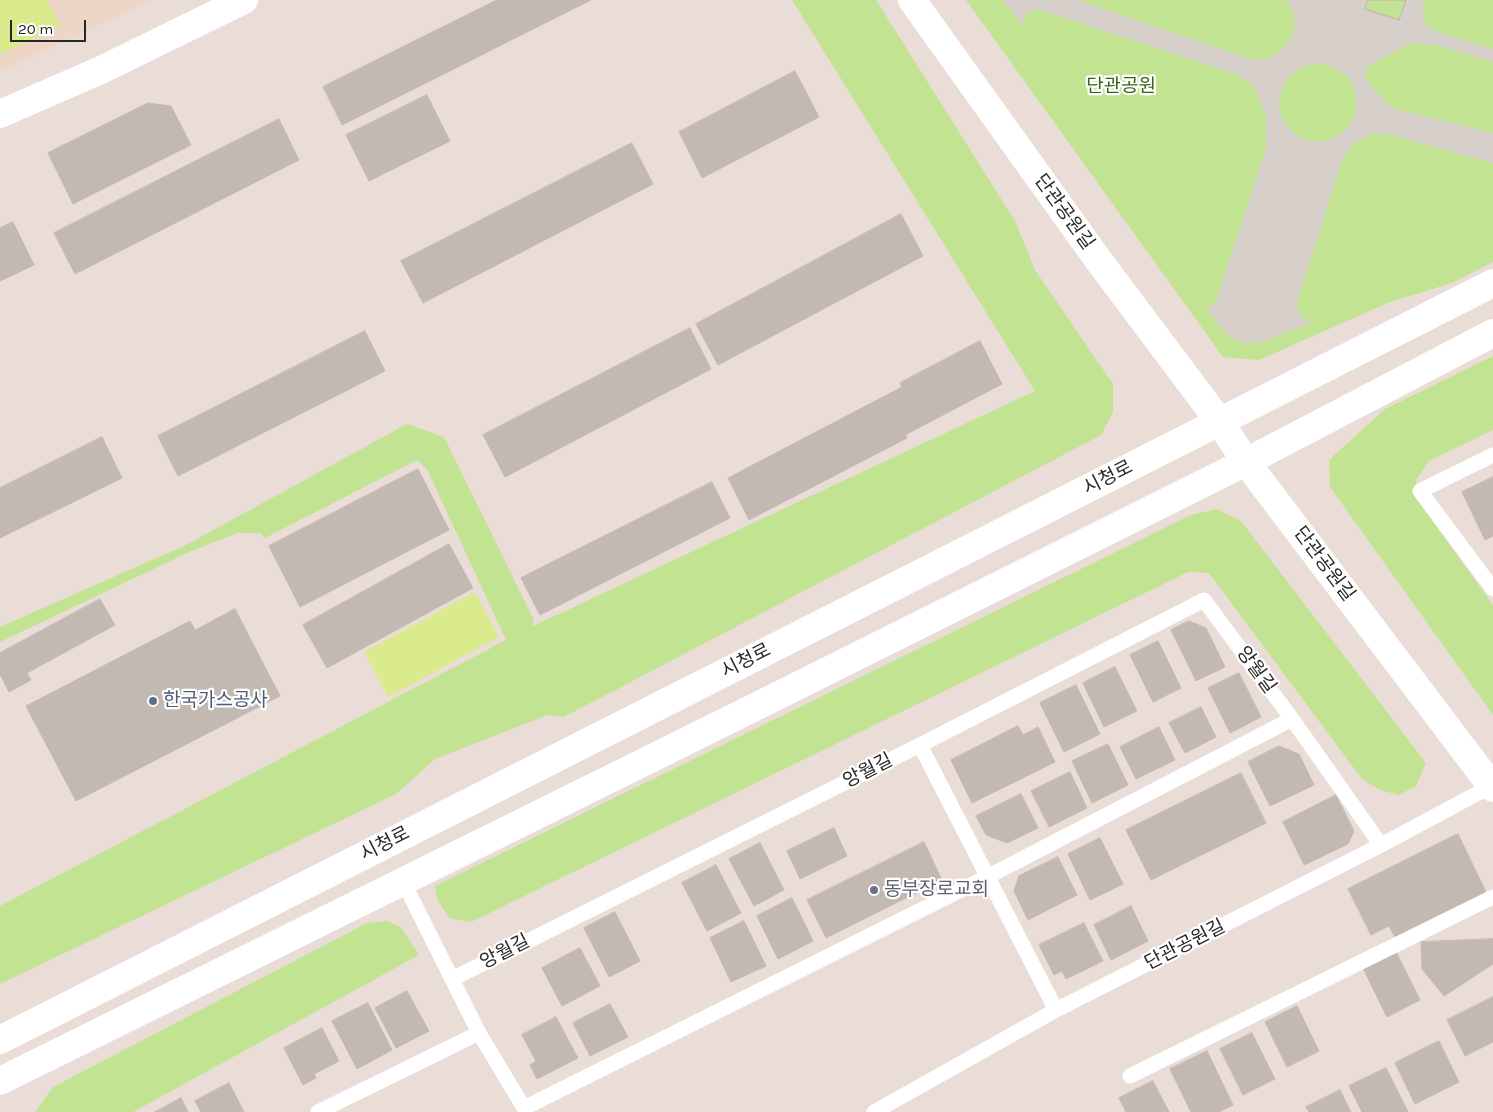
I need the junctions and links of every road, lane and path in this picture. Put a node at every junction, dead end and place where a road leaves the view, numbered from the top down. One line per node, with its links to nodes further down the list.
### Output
1 (244, 0): 3 (street)
2 (912, 0): 6 (street, 단관공원길)
3 (0, 114)
4 (1493, 283): 6 (street, 시청로)
5 (1493, 333): 8 (street)
6 (1219, 421): 8 (street, 단관공원길); 20 (street, 시청로)
7 (1493, 456): 9 (lane)
8 (1246, 462): 12 (street, 단관공원길); 15 (street)
9 (1493, 589)
10 (1292, 719): 11 (lane, 앙월길); 13 (lane, 앙월길); 14 (lane)
11 (920, 745): 14 (lane); 17 (lane, 앙월길)
12 (1492, 786): 13 (lane, 단관공원길)
13 (1381, 845): 18 (lane, 단관공원길)
14 (987, 877): 18 (lane); 19 (lane)
15 (403, 881): 17 (lane); 22 (street)
16 (1493, 897): 21 (lane)
17 (452, 979): 19 (lane)
18 (1056, 1010): 23 (lane, 단관공원길)
19 (479, 1033): 24 (lane)
20 (0, 1040)
21 (1130, 1076)
22 (0, 1081)
23 (883, 1110)
24 (318, 1112)

